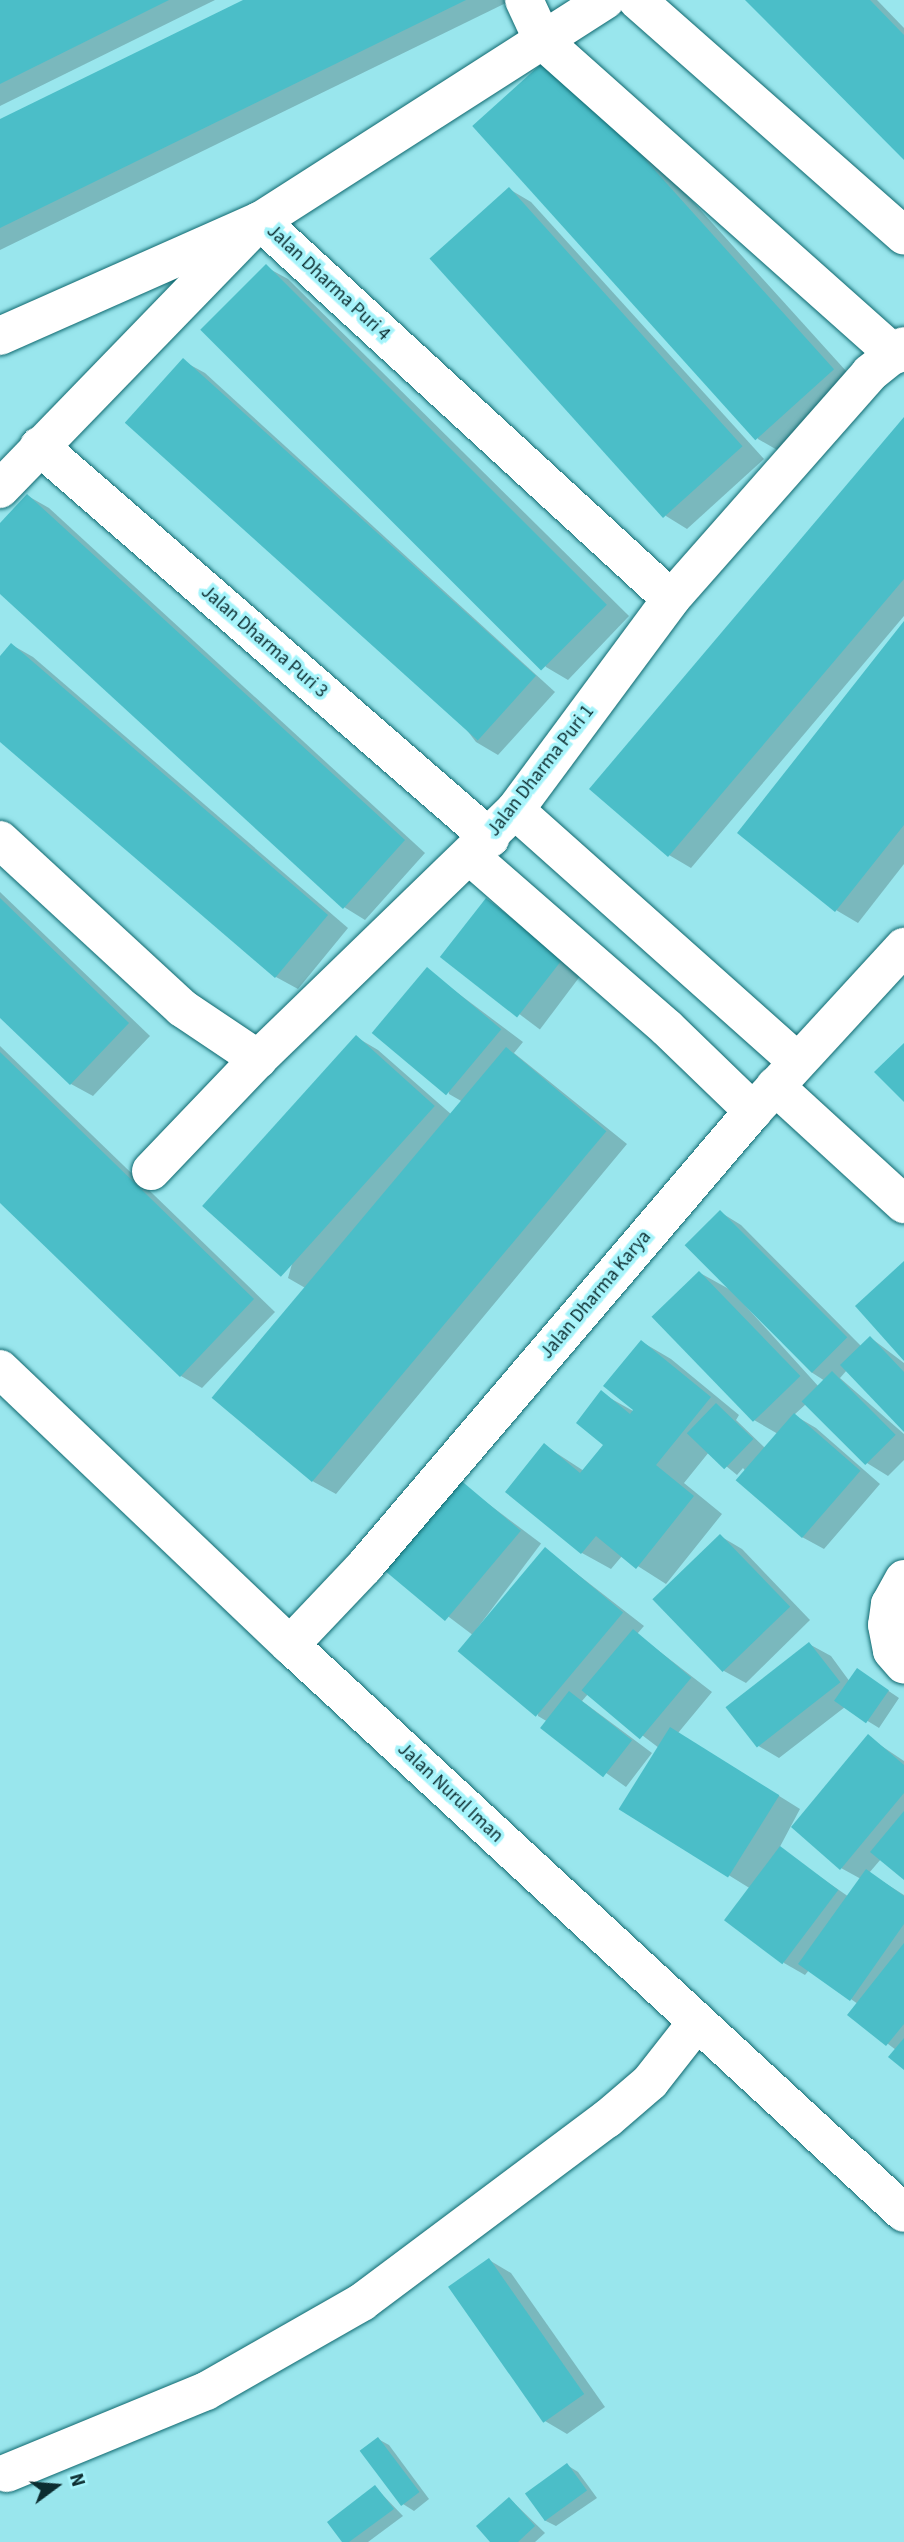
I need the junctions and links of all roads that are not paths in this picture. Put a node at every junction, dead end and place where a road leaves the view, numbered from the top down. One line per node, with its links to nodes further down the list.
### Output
1 (524, 0): 4 (street)
2 (605, 0): 4 (street)
3 (637, 0): 6 (street)
4 (543, 41): 5 (street); 8 (street)
5 (260, 221): 7 (street); 9 (street, Jalan Dharma Puri 4); 11 (street, Jalan Dharma Puri 4)
6 (904, 235)
7 (0, 335)
8 (899, 350): 11 (street, Jalan Dharma Puri 1)
9 (39, 446): 10 (street, Jalan Dharma Puri 4); 14 (street, Jalan Dharma Puri 3)
10 (0, 489)
11 (671, 599): 12 (street, Jalan Dharma Puri 1)
12 (515, 810): 14 (street, Jalan Dharma Puri 1); 17 (street)
13 (0, 840): 16 (street)
14 (480, 847): 16 (street, Jalan Dharma Puri 1); 17 (street, Jalan Dharma Puri 3)
15 (904, 947): 17 (street, Jalan Dharma Karya)
16 (258, 1059): 18 (street, Jalan Dharma Puri 1)
17 (775, 1086): 19 (street); 22 (street, Jalan Dharma Karya)
18 (151, 1171)
19 (904, 1204)
20 (0, 1369): 22 (street, Jalan Nurul Iman)
21 (904, 1579): 23 (street)
22 (290, 1645): 24 (street, Jalan Nurul Iman)
23 (904, 1665)
24 (698, 2022): 25 (street, Jalan Nurul Iman); 26 (street)
25 (904, 2213)
26 (7, 2473)

